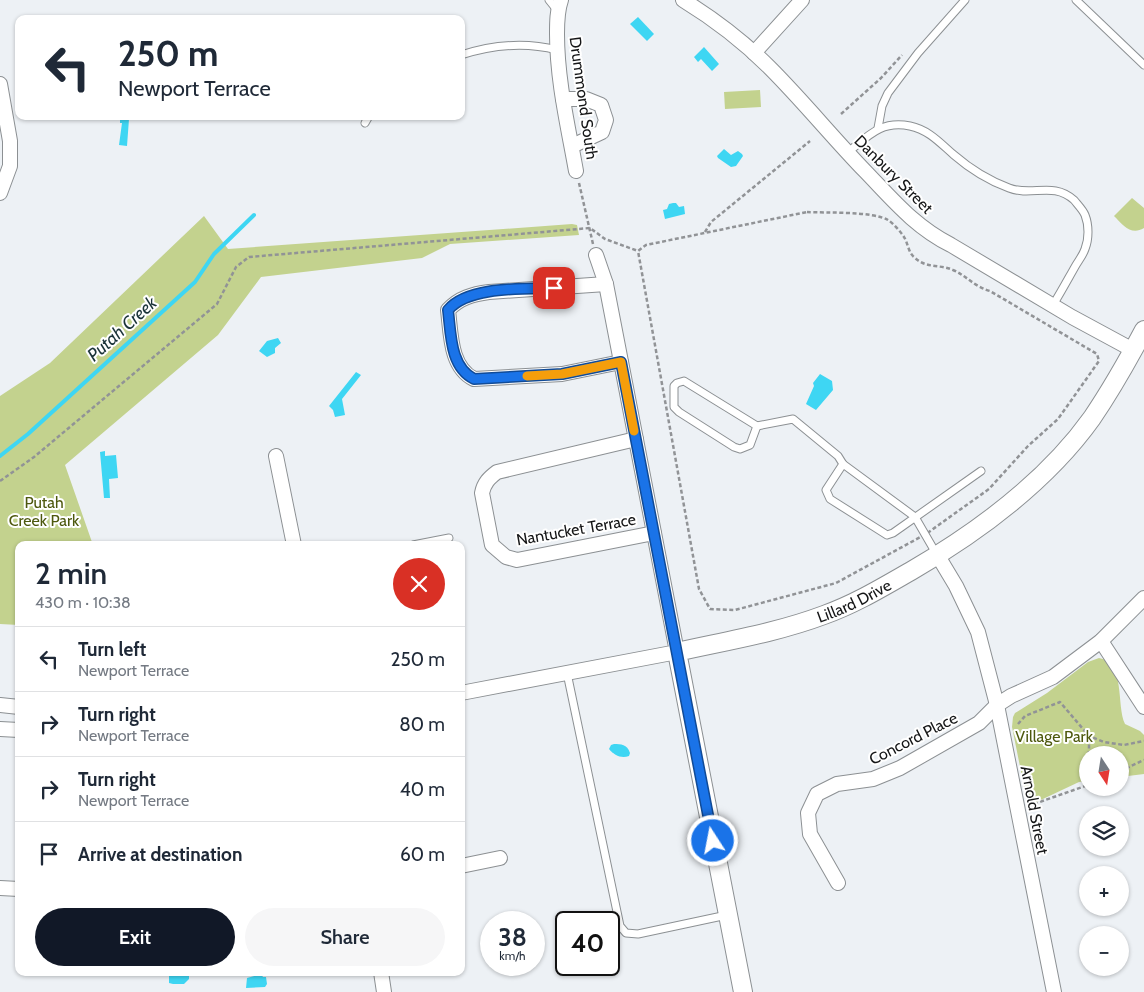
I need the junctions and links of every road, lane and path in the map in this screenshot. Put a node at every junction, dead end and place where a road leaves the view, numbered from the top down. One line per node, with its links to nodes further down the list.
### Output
1 (683, 0): 8 (street, Danbury Street)
2 (802, 0): 8 (street)
3 (965, 0): 16 (lane)
4 (1076, 0): 10 (lane)
5 (556, 3): 6 (street, Drummond South)
6 (557, 50): 9 (lane); 12 (street, Drummond South)
7 (908, 50): 13 (path)
8 (754, 53): 19 (street, Danbury Street)
9 (465, 54)
10 (1144, 65)
11 (0, 84): 21 (street)
12 (563, 100): 18 (street, Drummond South); 18 (street)
13 (841, 114)
14 (367, 120): 15 (lane)
15 (365, 123)
16 (878, 128): 19 (lane); 27 (lane)
17 (810, 141): 23 (path)
18 (572, 146): 20 (street, Drummond South)
19 (847, 153): 27 (street, Danbury Street)
20 (576, 171): 22 (path)
21 (0, 194)
22 (590, 228): 24 (path); 25 (path); 36 (path)
23 (705, 232): 24 (path); 39 (path)
24 (638, 251): 39 (path)
25 (596, 255): 26 (street)
26 (606, 284): 30 (street); 30 (street)
27 (1054, 305): 29 (street, Danbury Street)
28 (1144, 330): 29 (street, Lillard Drive)
29 (1133, 350): 43 (street, Lillard Drive)
30 (621, 362): 32 (street)
31 (756, 426): 31 (lane); 34 (lane)
32 (636, 439): 38 (street); 38 (street, Nantucket Terrace)
33 (276, 456): 41 (street)
34 (843, 464): 37 (lane); 37 (lane)
35 (981, 471): 37 (lane)
36 (0, 481)
37 (915, 517): 39 (lane)
38 (654, 533): 46 (street)
39 (926, 534): 43 (lane)
40 (449, 538): 42 (lane)
41 (293, 541)
42 (434, 541)
43 (938, 556): 46 (street, Lillard Drive); 50 (street, Arnold Street)
44 (1144, 598): 45 (street, Concord Place)
45 (1102, 641): 50 (street, Concord Place); 52 (street)
46 (677, 652): 47 (street, Lillard Drive); 68 (street)
47 (567, 673): 48 (street, Lillard Drive); 68 (lane)
48 (465, 692)
49 (0, 705): 51 (street)
50 (997, 705): 65 (street, Concord Place); 72 (street, Arnold Street)
51 (15, 707)
52 (1144, 707)
53 (1018, 724): 56 (path)
54 (0, 728): 55 (street)
55 (15, 730)
56 (1089, 736): 57 (path); 58 (path)
57 (1144, 741)
58 (1089, 746)
59 (1144, 760): 60 (path)
60 (1129, 767)
61 (1079, 788): 62 (path)
62 (1034, 804)
63 (500, 858): 64 (street)
64 (465, 865)
65 (838, 883)
66 (0, 888): 67 (street)
67 (15, 890)
68 (727, 915): 71 (street)
69 (382, 976): 70 (street)
70 (384, 992)
71 (743, 992)
72 (1054, 992)

